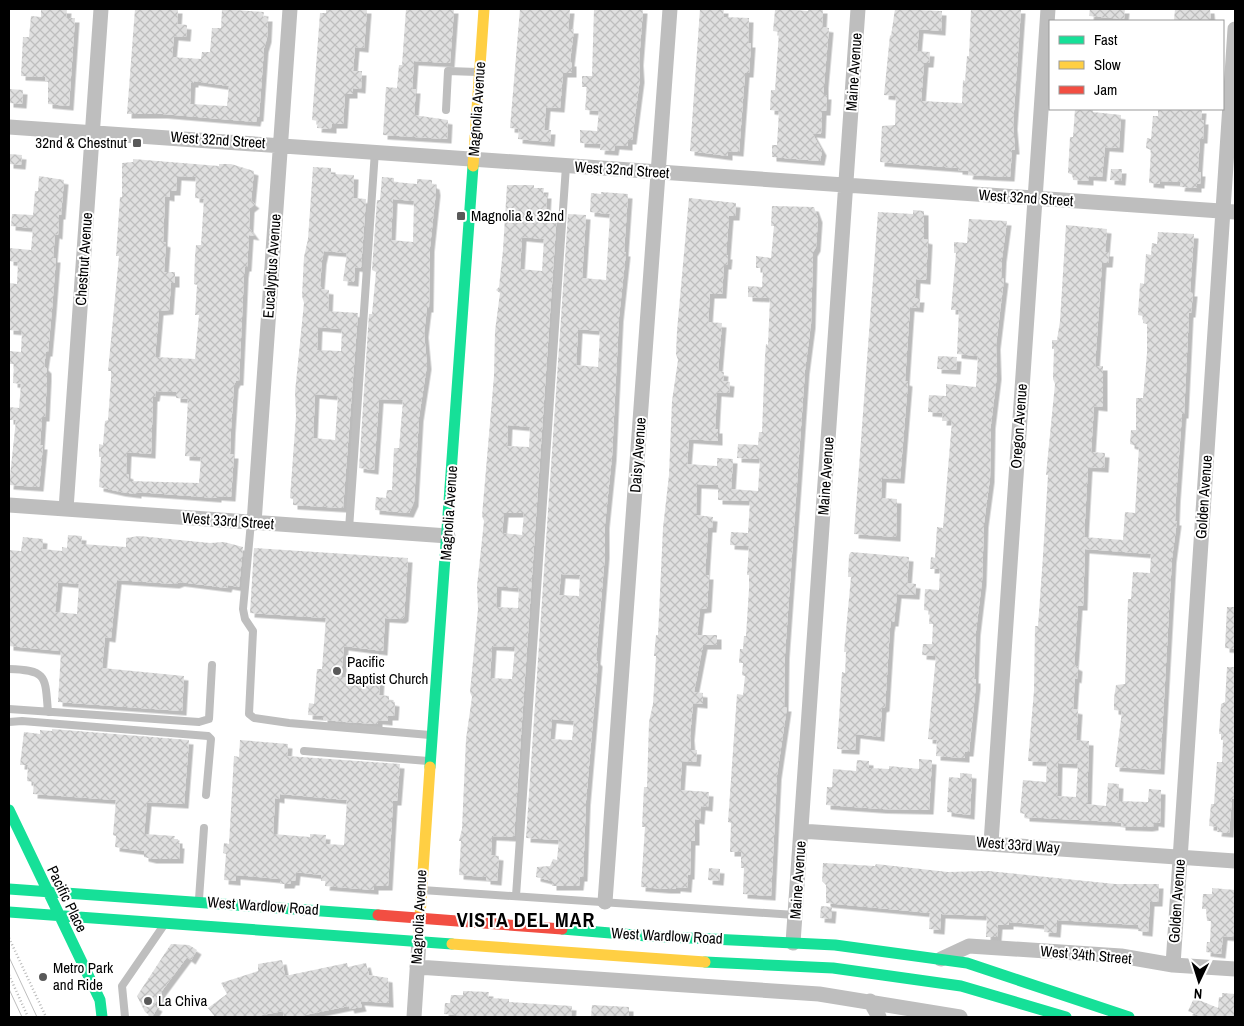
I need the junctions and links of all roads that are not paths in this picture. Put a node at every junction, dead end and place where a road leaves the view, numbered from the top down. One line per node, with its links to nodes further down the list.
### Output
1 (102, 9): 11 (street, Chestnut Avenue)
2 (290, 9): 12 (street, Eucalyptus Avenue)
3 (484, 9): 8 (main road, Magnolia Avenue)
4 (670, 9): 16 (street, Daisy Avenue)
5 (858, 9): 17 (street, Maine Avenue)
6 (1048, 9): 18 (street, Oregon Avenue)
7 (1235, 29): 19 (street, Golden Avenue)
8 (479, 72): 9 (lane); 14 (main road, Magnolia Avenue)
9 (446, 110)
10 (9, 127): 11 (street, West 32nd Street)
11 (93, 132): 12 (street, West 32nd Street); 21 (street, Chestnut Avenue)
12 (281, 144): 13 (street, West 32nd Street); 22 (street, Eucalyptus Avenue)
13 (375, 151): 14 (street, West 32nd Street); 23 (lane)
14 (474, 159): 15 (street, West 32nd Street); 24 (main road, Magnolia Avenue)
15 (566, 166): 16 (street, West 32nd Street); 43 (lane)
16 (658, 172): 17 (street, West 32nd Street); 45 (street, Daisy Avenue)
17 (846, 185): 18 (street, West 32nd Street); 36 (street, Maine Avenue)
18 (1034, 198): 19 (street, West 32nd Street); 37 (street, Oregon Avenue)
19 (1229, 212): 38 (street, Golden Avenue)
20 (9, 505): 21 (street, West 33rd Street)
21 (66, 509): 22 (street, West 33rd Street)
22 (252, 522): 23 (street, West 33rd Street); 30 (lane)
23 (349, 529): 24 (street, West 33rd Street)
24 (448, 536): 30 (main road, Magnolia Avenue)
25 (212, 665): 28 (lane)
26 (9, 669): 28 (lane)
27 (9, 709): 28 (lane)
28 (48, 712)
29 (9, 722): 33 (lane)
30 (432, 735): 32 (main road, Magnolia Avenue)
31 (304, 751): 32 (lane)
32 (430, 761): 41 (main road, Magnolia Avenue)
33 (206, 795)
34 (9, 810): 42 (main road, Pacific Place)
35 (204, 828): 44 (lane)
36 (801, 831): 37 (street, West 33rd Way); 48 (street, Maine Avenue)
37 (991, 843): 38 (street, West 33rd Way)
38 (1180, 857): 39 (street, West 33rd Way); 54 (street, Golden Avenue)
39 (1235, 861)
40 (9, 889): 42 (main road, West Wardlow Road)
41 (420, 890): 43 (lane, West Wardlow Road); 49 (main road, Magnolia Avenue)
42 (47, 891): 44 (main road, West Wardlow Road); 47 (main road, Pacific Place)
43 (516, 896): 45 (lane, West Wardlow Road)
44 (198, 901): 49 (main road, West Wardlow Road)
45 (604, 902): 48 (lane, West Wardlow Road)
46 (9, 912): 47 (main road, West Wardlow Road)
47 (58, 915): 50 (main road, West Wardlow Road); 57 (main road, Pacific Place)
48 (795, 915): 52 (street, Maine Avenue)
49 (418, 918): 51 (main road, Magnolia Avenue); 52 (main road, West Wardlow Road)
50 (165, 922): 51 (main road, West Wardlow Road); 61 (lane)
51 (419, 941): 55 (street, Magnolia Avenue); 65 (main road, West Wardlow Road)
52 (793, 943): 53 (main road, West Wardlow Road)
53 (940, 959): 54 (street, West 34th Street); 66 (main road, West Wardlow Road)
54 (1173, 965): 56 (street, West 34th Street)
55 (417, 966): 58 (street); 62 (street, Magnolia Avenue)
56 (1235, 969)
57 (100, 1000): 59 (main road, Pacific Place); 60 (main road, Pacific Place)
58 (870, 1001): 63 (street); 64 (street)
59 (102, 1017)
60 (119, 1017)
61 (125, 1017)
62 (414, 1017)
63 (879, 1017)
64 (960, 1017)
65 (1066, 1017)
66 (1129, 1017)

